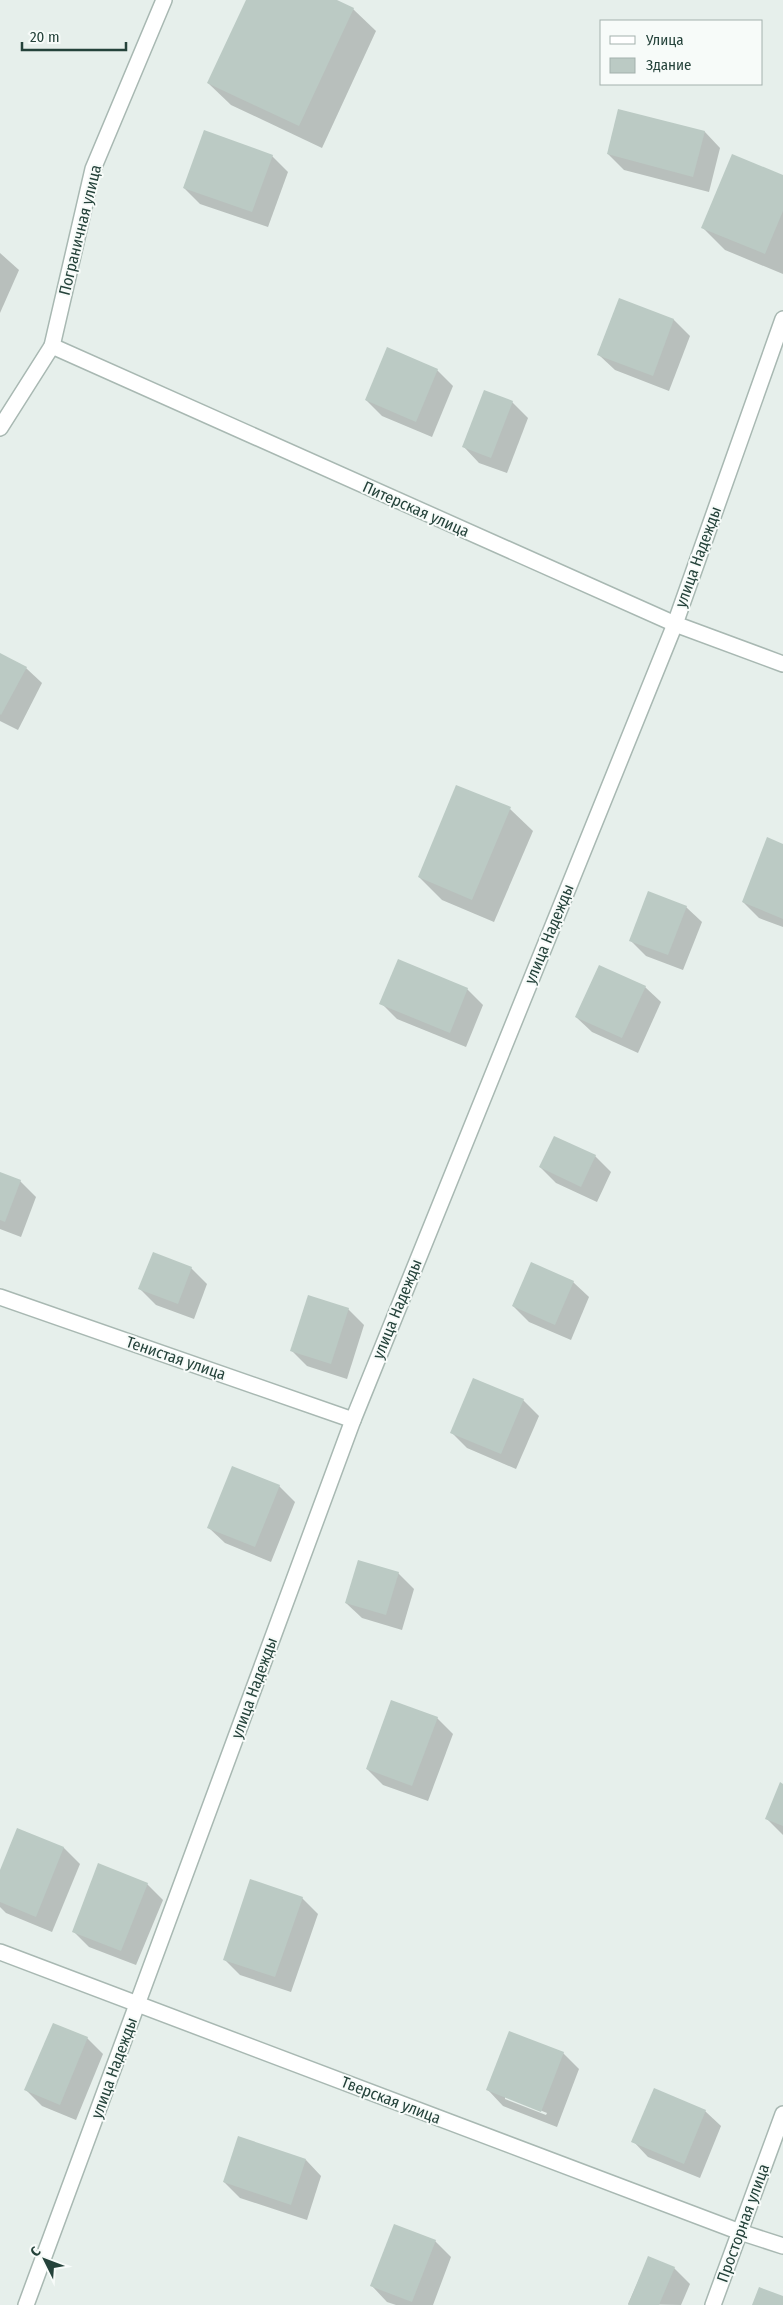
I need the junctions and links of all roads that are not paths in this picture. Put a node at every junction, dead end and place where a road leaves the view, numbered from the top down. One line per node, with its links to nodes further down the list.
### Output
1 (164, 0): 3 (street, Пограничная улица)
2 (783, 319): 5 (street, улица Надежды)
3 (52, 346): 4 (street, Пограничная улица); 5 (street, Питерская улица)
4 (0, 428)
5 (674, 624): 6 (street, Питерская улица); 8 (street, улица Надежды)
6 (783, 664)
7 (0, 1297): 8 (street, Тенистая улица)
8 (353, 1420): 10 (street, улица Надежды)
9 (0, 1952): 10 (street, Тверская улица)
10 (138, 2004): 12 (street, Тверская улица); 14 (street, улица Надежды)
11 (783, 2114): 12 (street, Просторная улица)
12 (740, 2232): 13 (street, Тверская улица); 15 (street, Просторная улица)
13 (783, 2246)
14 (26, 2305)
15 (713, 2305)

